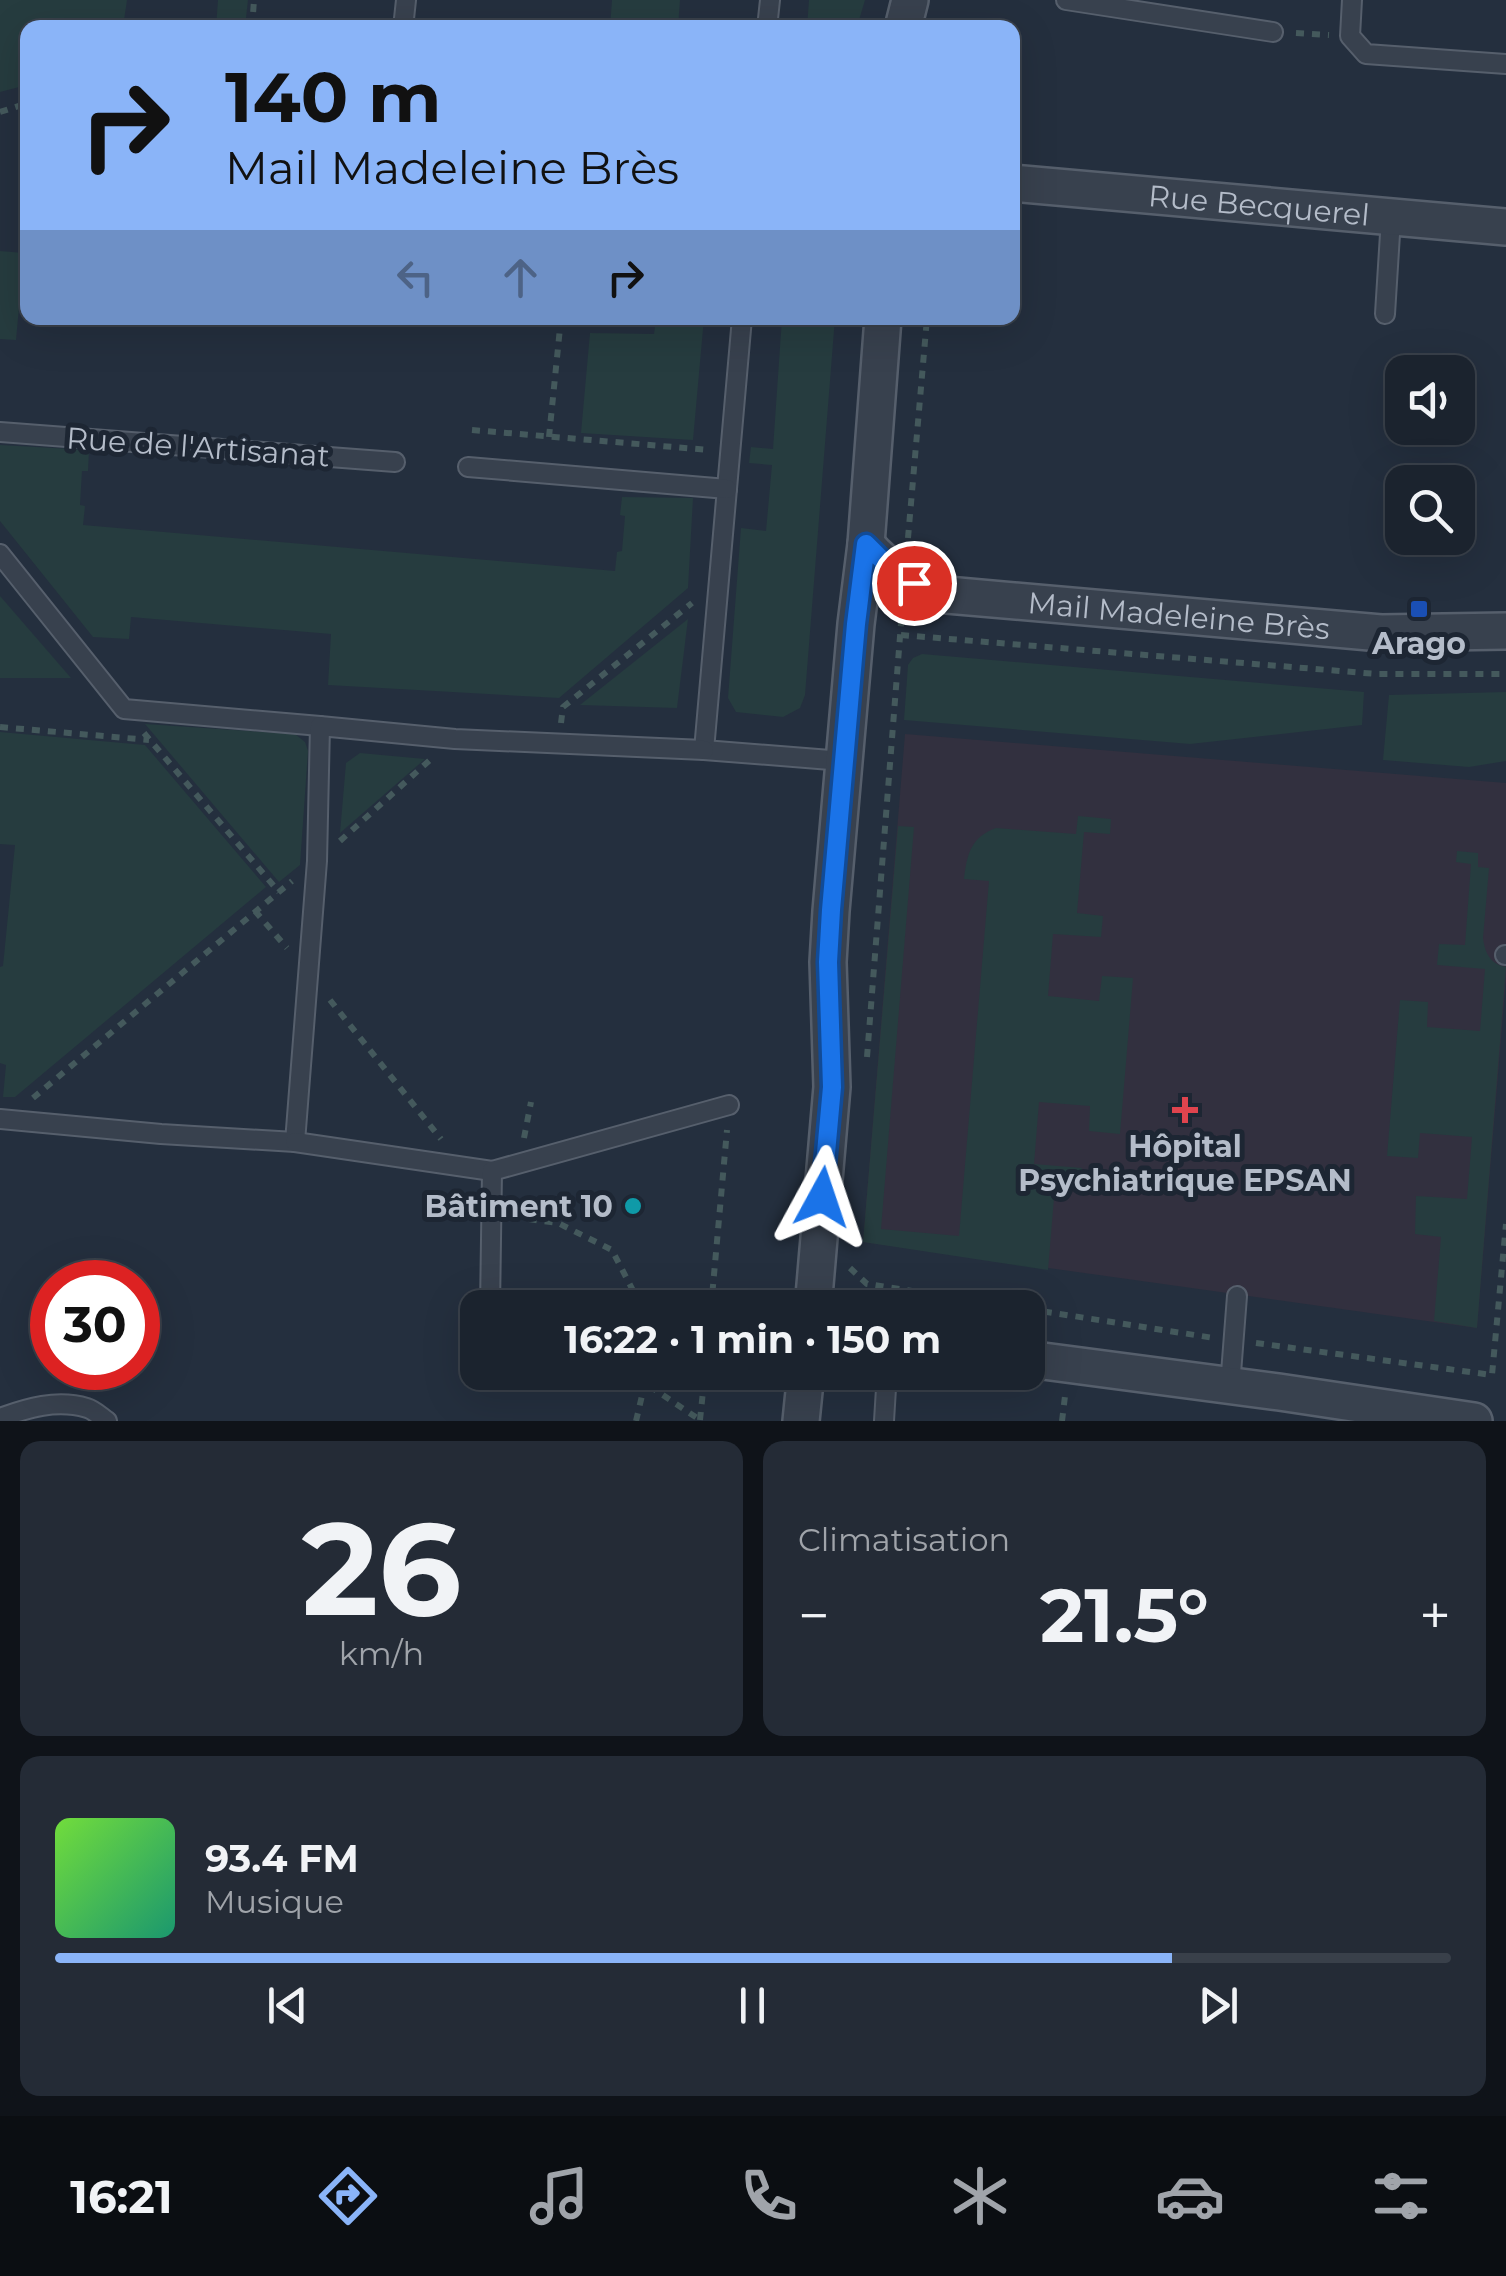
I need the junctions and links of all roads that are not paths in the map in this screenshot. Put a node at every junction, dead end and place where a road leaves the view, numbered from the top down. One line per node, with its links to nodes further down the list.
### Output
1 (1066, 0): 3 (lane)
2 (1352, 0): 4 (lane)
3 (1273, 32)
4 (1506, 64)
5 (1020, 183): 6 (street, Rue Becquerel)
6 (1391, 218): 7 (street, Rue Becquerel); 8 (lane)
7 (1506, 227)
8 (1385, 314)
9 (741, 325): 14 (lane)
10 (882, 325): 15 (street)
11 (0, 432): 12 (lane, Rue de l'Artisanat)
12 (396, 462)
13 (468, 467): 14 (lane)
14 (726, 489): 19 (lane)
15 (866, 544): 17 (street, Mail Madeleine Brès); 20 (street)
16 (0, 554): 18 (lane)
17 (1506, 631)
18 (320, 726): 19 (lane); 23 (lane)
19 (704, 750): 20 (lane)
20 (843, 760): 26 (street)
21 (730, 1105): 24 (lane)
22 (3, 1120): 23 (lane)
23 (295, 1142): 24 (lane)
24 (492, 1171): 25 (lane)
25 (490, 1290)
26 (815, 1290)
27 (1237, 1296): 29 (lane)
28 (1045, 1362): 29 (street)
29 (1230, 1386): 36 (street)
30 (804, 1390): 34 (street)
31 (886, 1390): 35 (lane)
32 (0, 1418): 33 (lane)
33 (106, 1421)
34 (801, 1421)
35 (884, 1421)
36 (1474, 1421)

